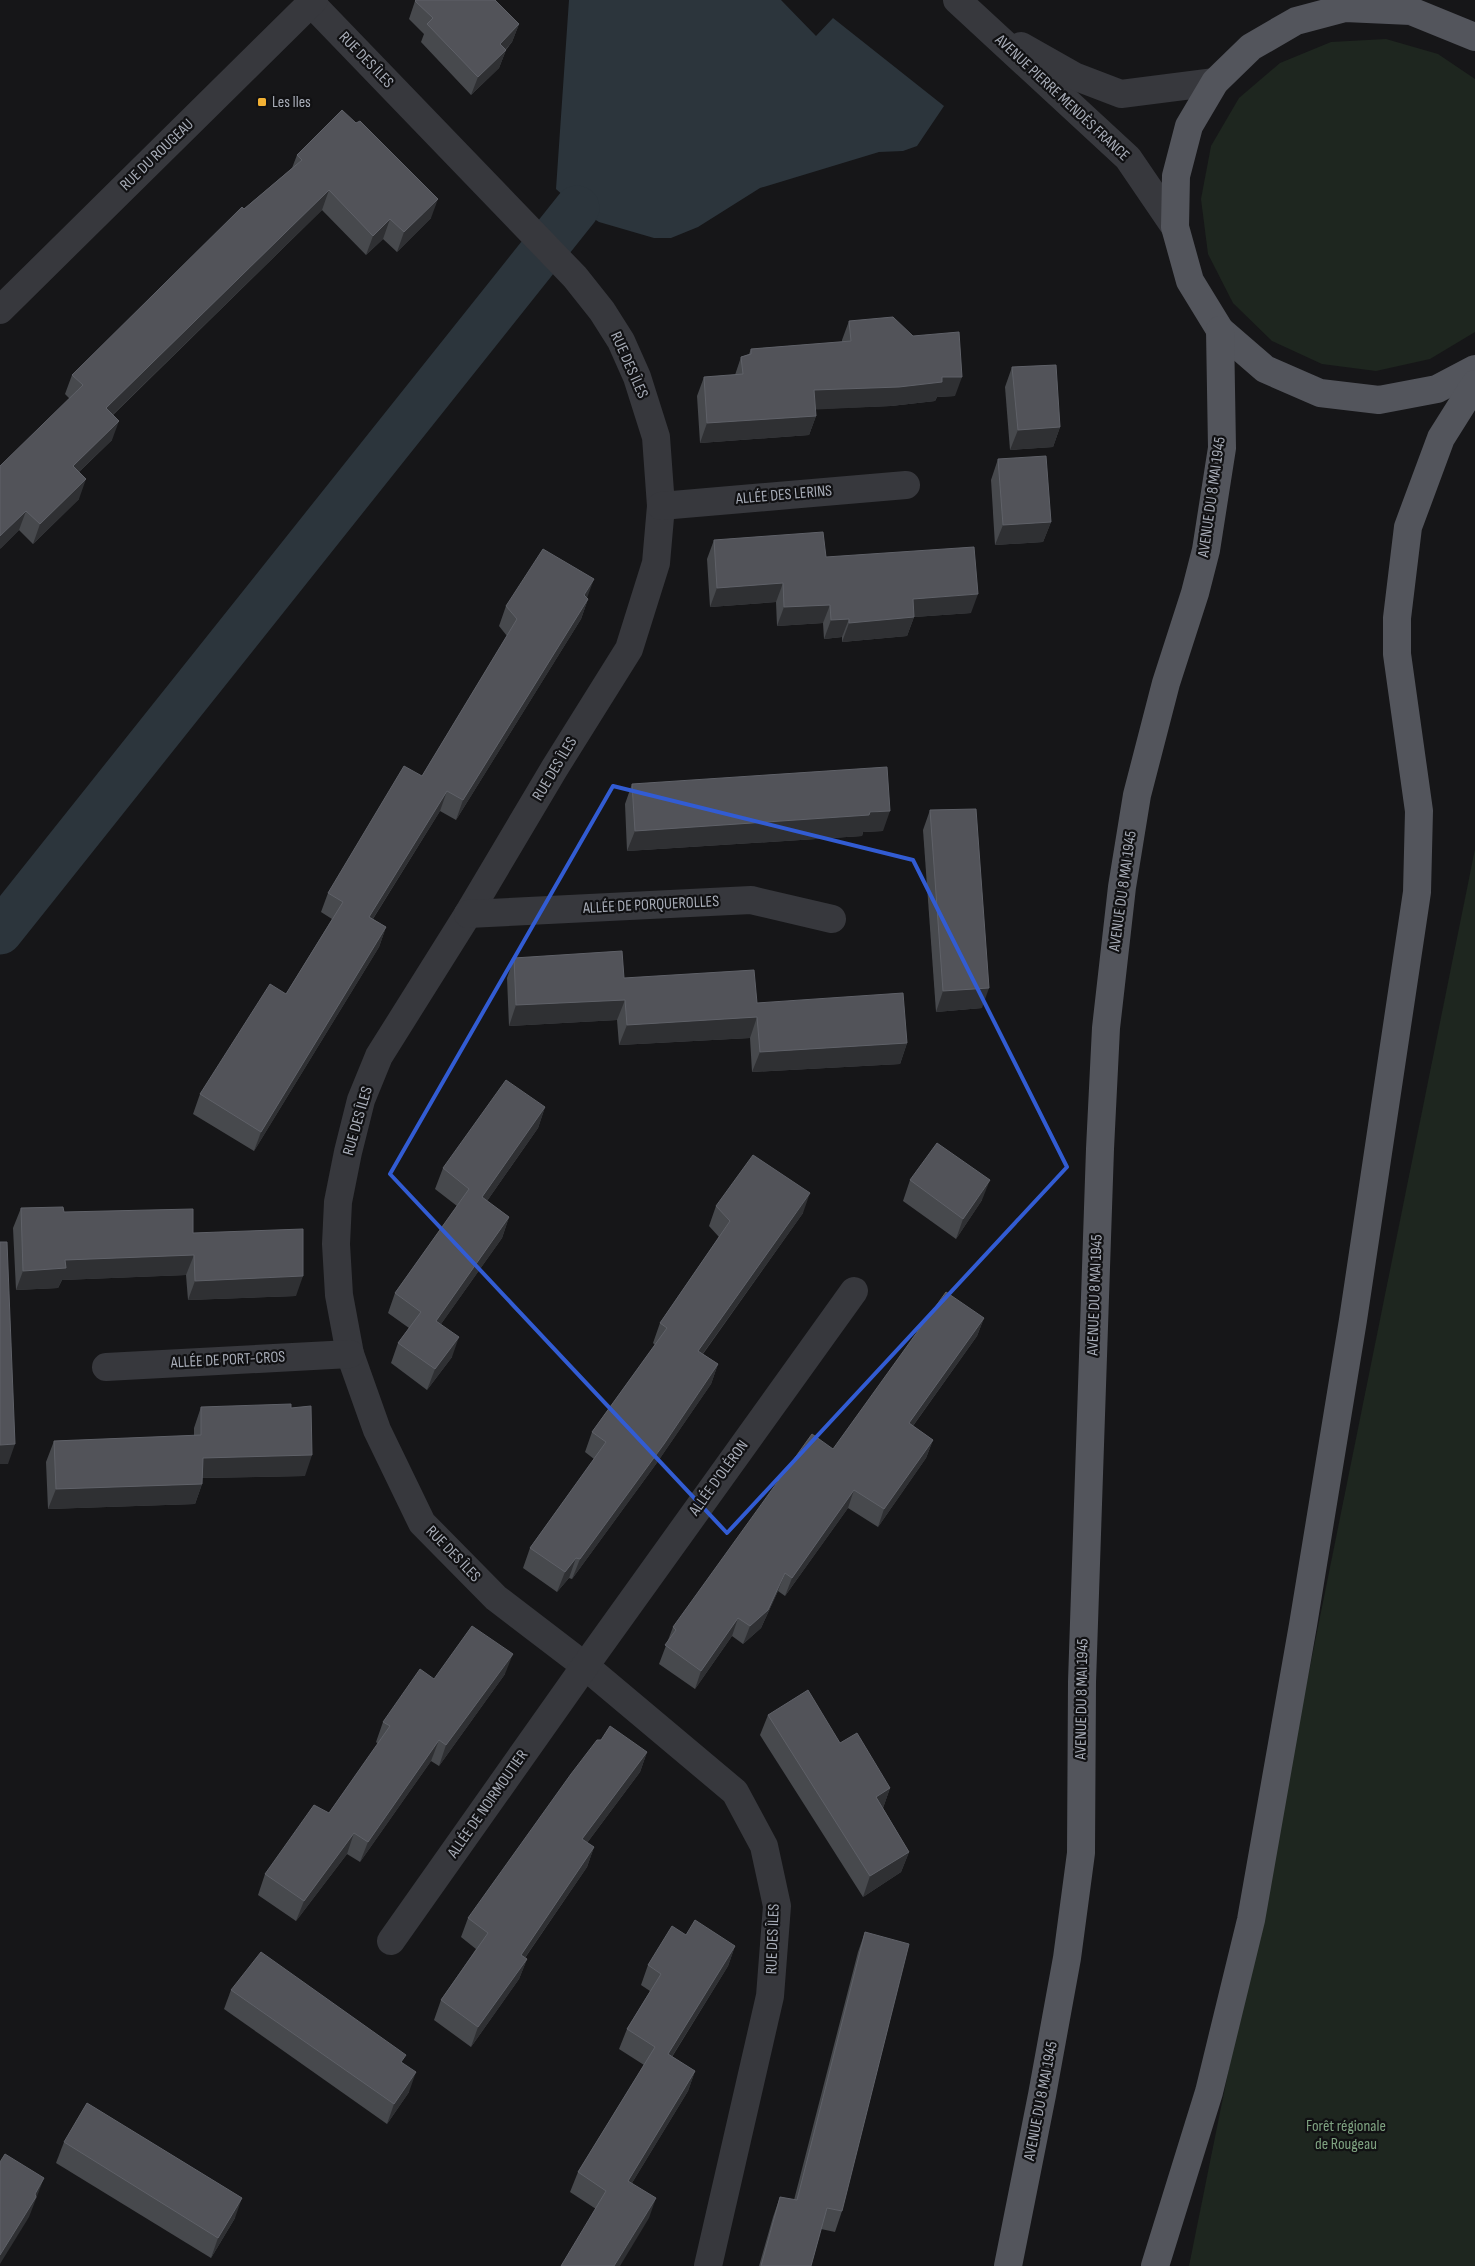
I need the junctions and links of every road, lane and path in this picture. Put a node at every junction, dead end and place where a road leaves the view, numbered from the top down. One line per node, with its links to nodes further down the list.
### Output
1 (957, 0): 4 (street, AVENUE PIERRE MENDÈS FRANCE)
2 (313, 2): 8 (street, RUE DU ROUGEAU); 13 (street, RUE DES ÎLES)
3 (1349, 4): 5 (main road); 6 (main road)
4 (980, 22): 6 (street, AVENUE PIERRE MENDÈS FRANCE); 7 (street, AVENUE PIERRE MENDÈS FRANCE)
5 (1475, 37)
6 (1215, 82): 7 (main road)
7 (1175, 226): 9 (main road)
8 (0, 310)
9 (1220, 330): 10 (main road); 22 (main road, AVENUE DU 8 MAI 1945)
10 (1475, 369)
11 (1475, 384): 23 (main road)
12 (906, 485): 13 (street, ALLÉE DES LERINS)
13 (661, 506): 14 (street, RUE DES ÎLES)
14 (468, 914): 15 (street, ALLÉE DE PORQUEROLLES); 17 (street, RUE DES ÎLES)
15 (832, 919)
16 (854, 1291): 19 (street, ALLÉE D'OLÉRON)
17 (350, 1354): 18 (street, ALLÉE DE PORT-CROS); 19 (street, RUE DES ÎLES)
18 (106, 1366)
19 (584, 1666): 20 (street, ALLÉE DE NOIRMOUTIER); 21 (street, RUE DES ÎLES)
20 (390, 1941)
21 (708, 2266)
22 (1008, 2266)
23 (1155, 2266)

